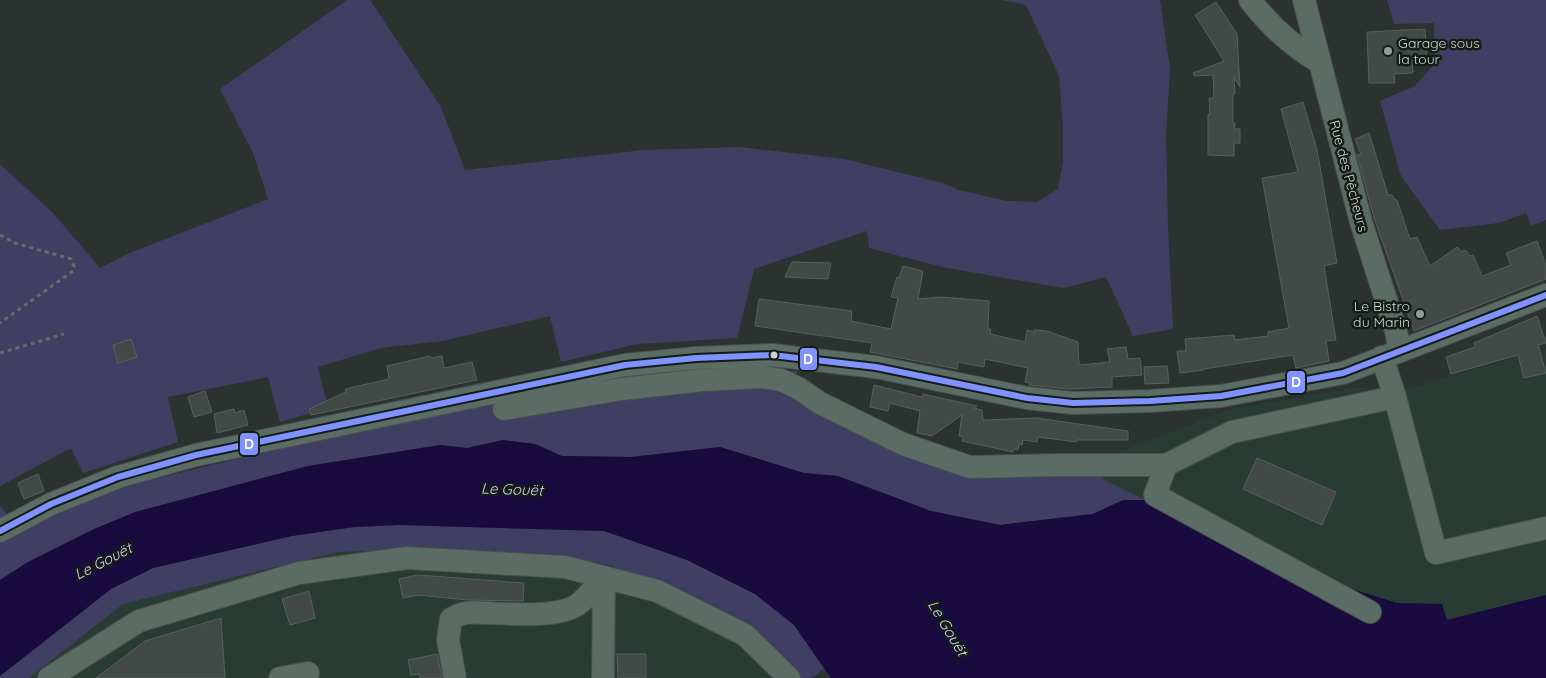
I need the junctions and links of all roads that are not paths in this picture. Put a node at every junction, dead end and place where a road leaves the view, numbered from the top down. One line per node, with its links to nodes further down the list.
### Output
1 (1250, 0): 3 (street)
2 (1304, 0): 3 (street, Rue des Pêcheurs)
3 (1319, 62): 5 (street, Rue des Pêcheurs)
4 (1546, 295): 5 (street)
5 (1391, 354): 6 (street, Rue des Pêcheurs); 10 (street)
6 (1395, 397): 8 (street); 9 (street, Rue des Pêcheurs)
7 (504, 409): 8 (street)
8 (1166, 465): 12 (street)
9 (1546, 528)
10 (0, 531)
11 (604, 577): 14 (street); 16 (street); 17 (street); 18 (street)
12 (1370, 612)
13 (308, 673): 15 (street)
14 (49, 678)
15 (280, 678)
16 (455, 678)
17 (603, 678)
18 (789, 678)

